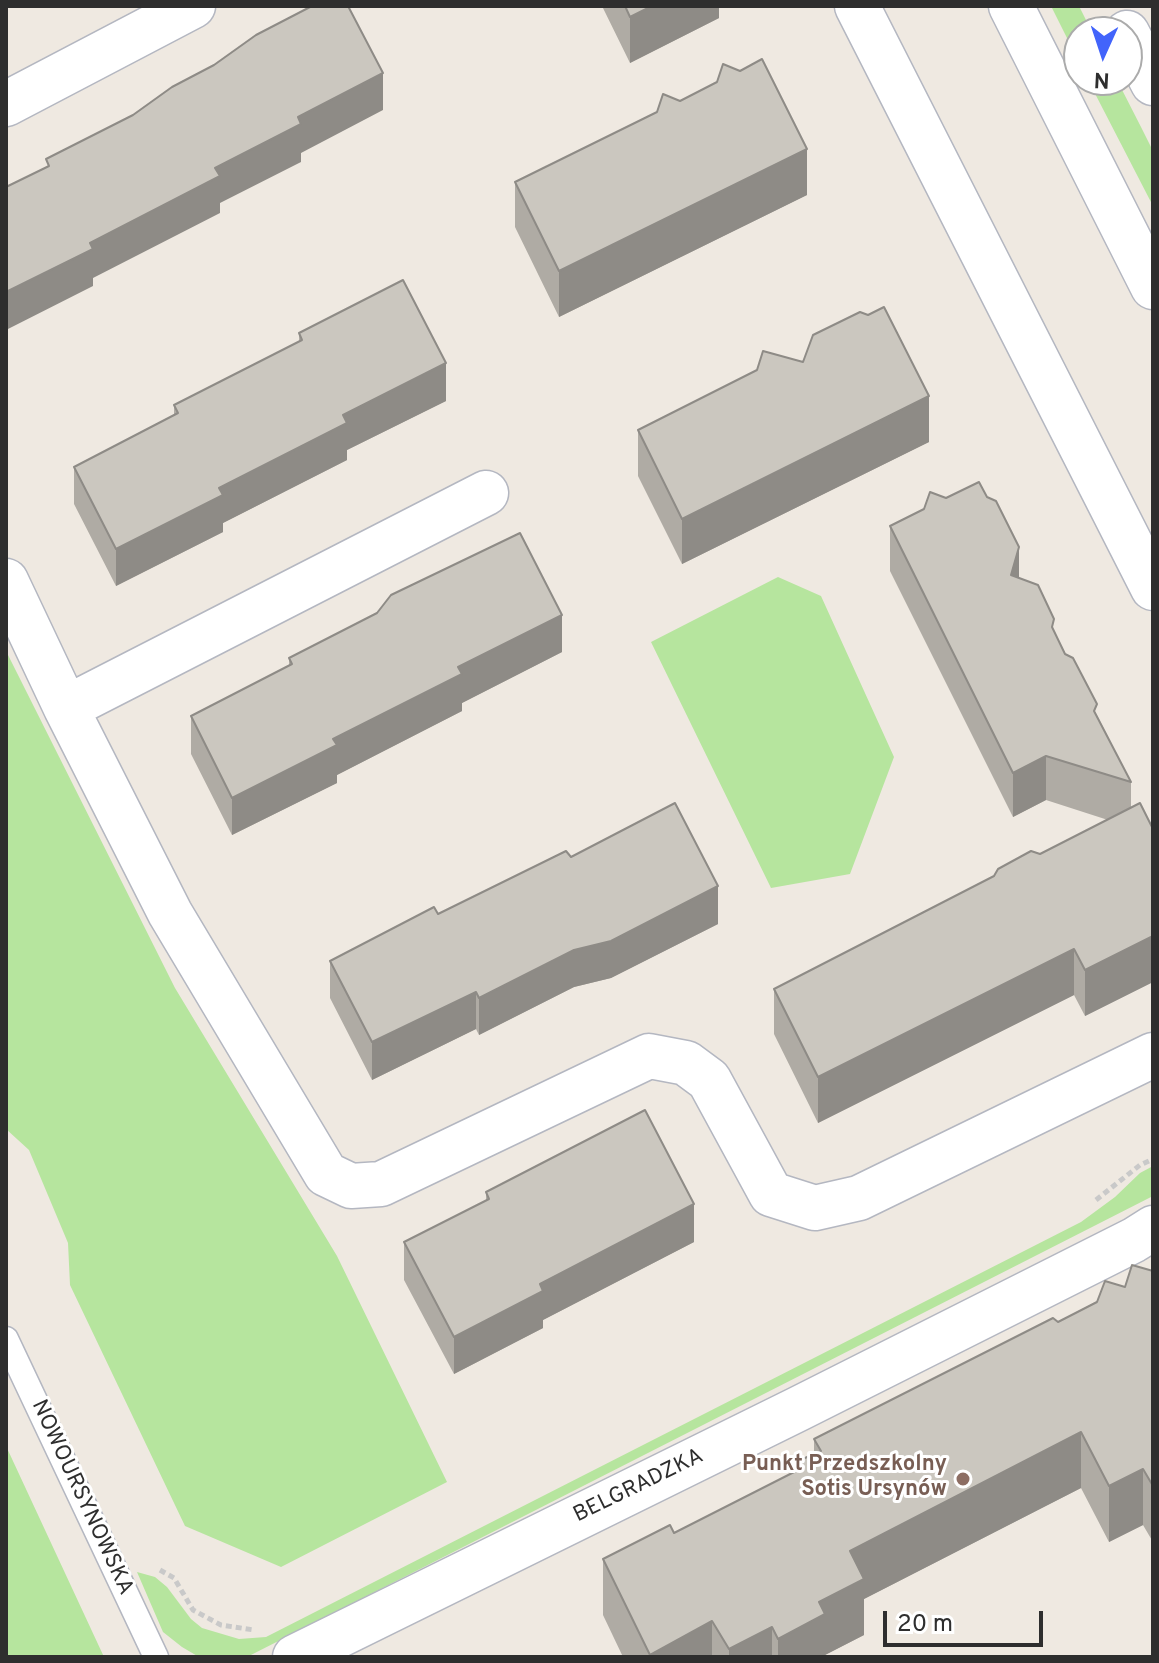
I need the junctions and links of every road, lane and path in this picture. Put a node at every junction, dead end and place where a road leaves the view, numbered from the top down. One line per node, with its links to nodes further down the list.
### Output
1 (193, 6): 6 (street)
2 (857, 6): 10 (street)
3 (1011, 6): 7 (street)
4 (1143, 63): 5 (street)
5 (1153, 83)
6 (6, 104)
7 (1153, 287)
8 (486, 493): 11 (street)
9 (6, 581): 11 (street)
10 (1153, 588)
11 (66, 708): 12 (street)
12 (1153, 1055)
13 (1153, 1159): 14 (path)
14 (1084, 1209)
15 (1153, 1228): 20 (street, BELGRADZKA)
16 (6, 1339): 17 (lane, NOWOURSYNOWSKA)
17 (112, 1562): 18 (path); 19 (lane, NOWOURSYNOWSKA)
18 (266, 1625)
19 (156, 1657)
20 (295, 1657)

